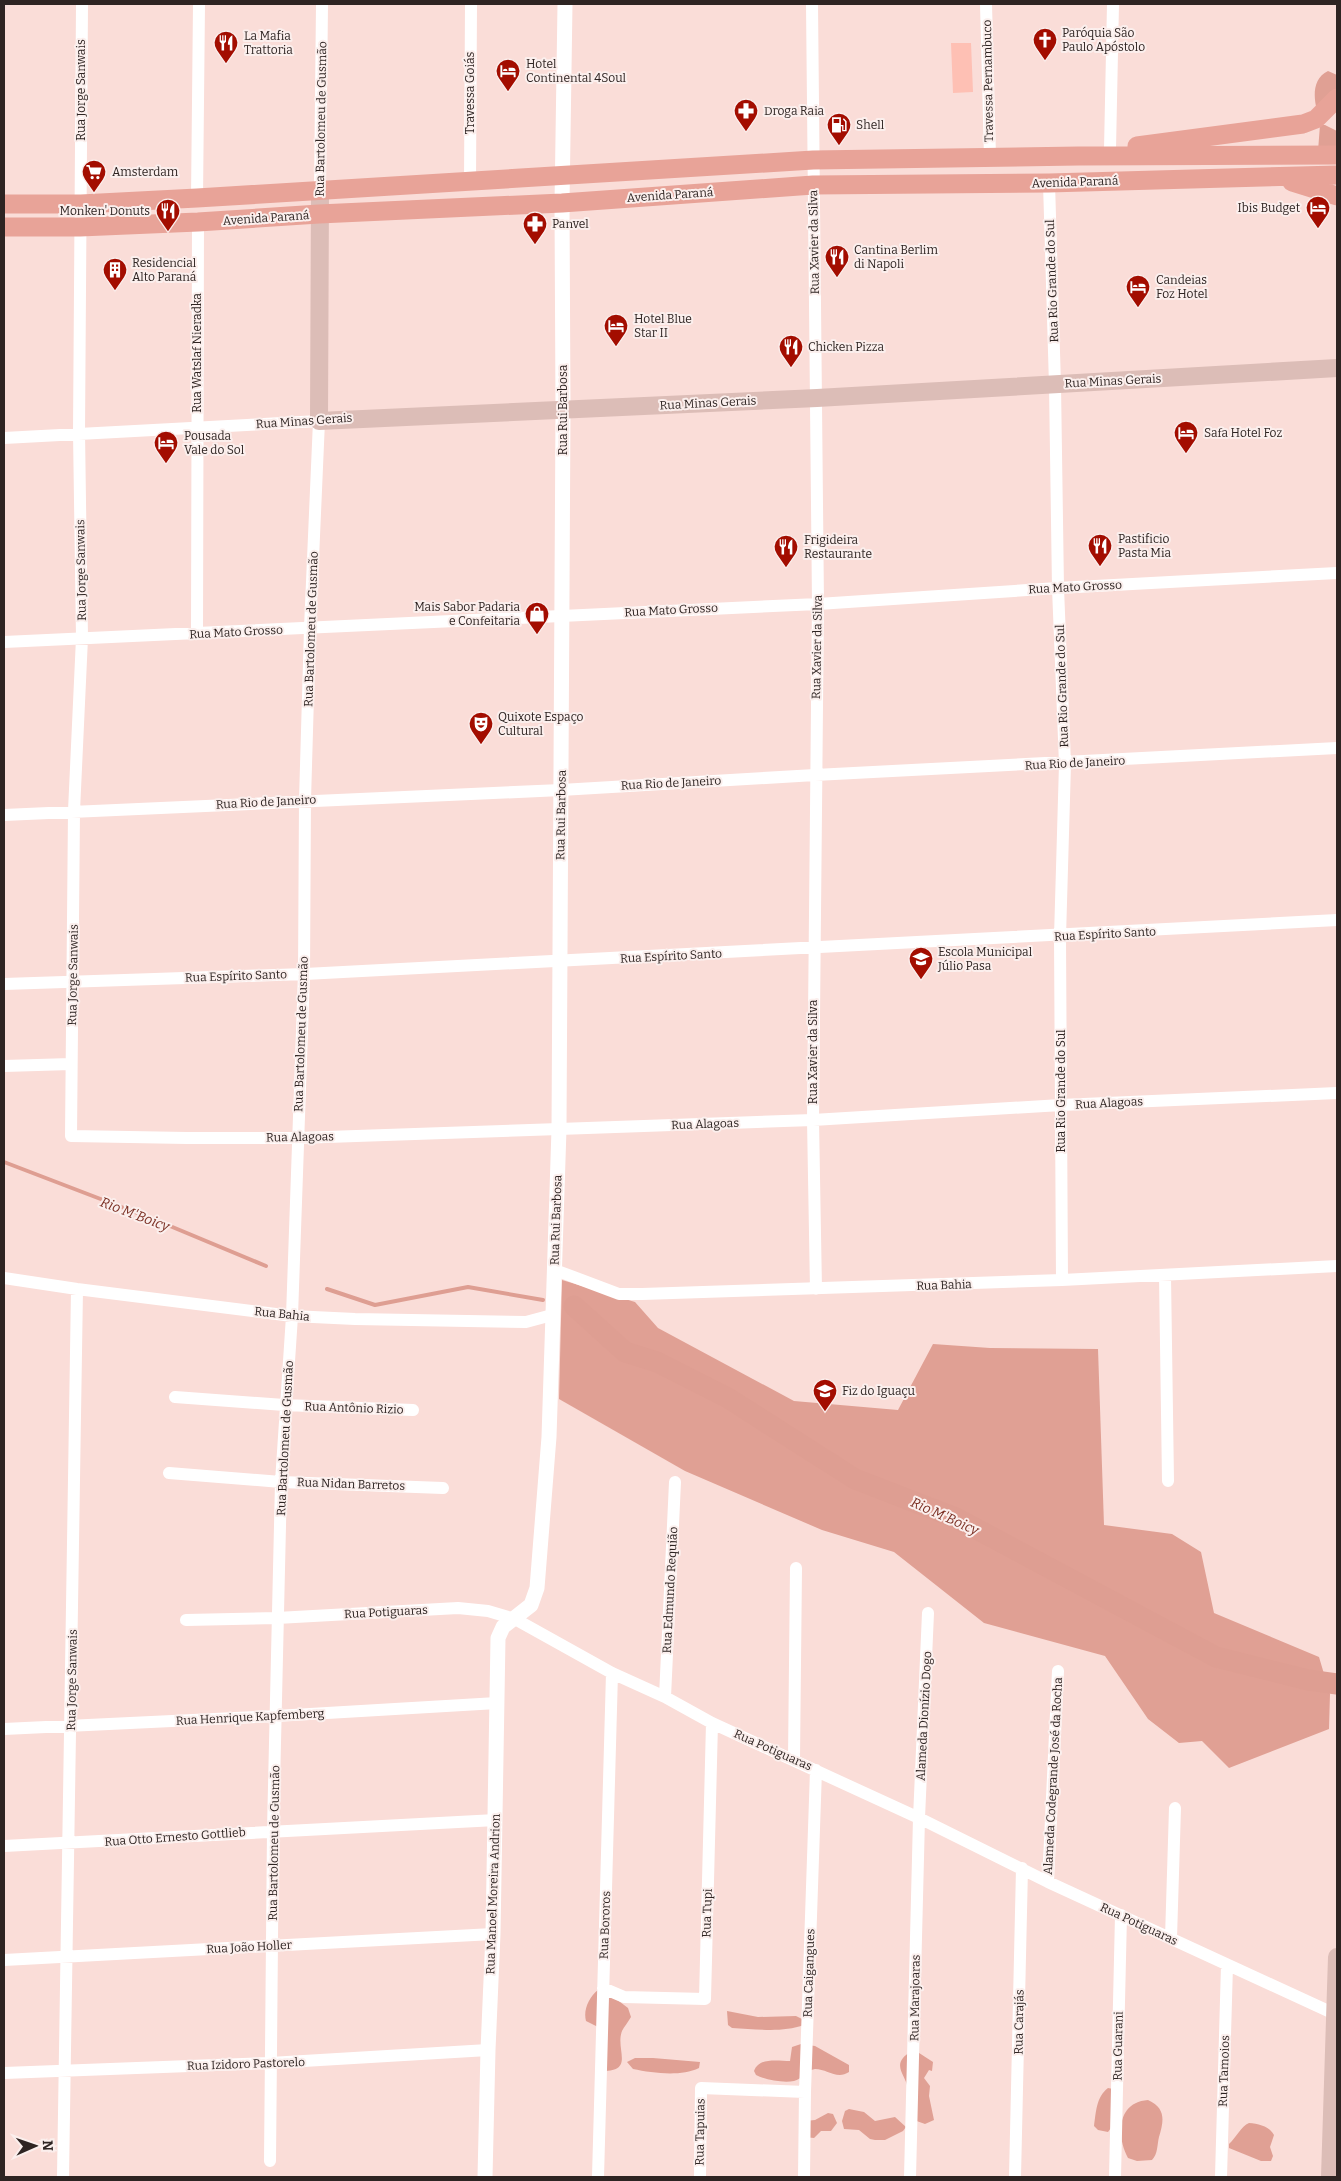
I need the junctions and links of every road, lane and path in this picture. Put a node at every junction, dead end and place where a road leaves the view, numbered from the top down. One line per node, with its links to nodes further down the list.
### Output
1 (82, 4): 26 (street, Rua Jorge Sanwais)
2 (199, 4): 23 (street)
3 (322, 4): 21 (street, Rua Bartolomeu de Gusmão)
4 (471, 4): 18 (street, Travessa Goiás)
5 (565, 4): 16 (street, Rua Rui Barbosa)
6 (812, 4): 14 (street, Rua Xavier da Silva)
7 (986, 4): 13 (street, Travessa Pernambuco)
8 (1112, 4): 10 (street)
9 (1337, 98): 10 (main road)
10 (1110, 149): 12 (main road)
11 (1337, 155): 12 (main road, Avenida Paraná)
12 (1079, 156): 13 (main road, Avenida Paraná)
13 (990, 158): 14 (main road, Avenida Paraná)
14 (813, 160): 16 (main road, Avenida Paraná); 20 (street, Rua Xavier da Silva)
15 (1337, 175): 17 (main road, Avenida Paraná)
16 (563, 176): 18 (main road, Avenida Paraná); 24 (street, Rua Rui Barbosa)
17 (1264, 176): 19 (main road, Avenida Paraná); 22 (main road)
18 (470, 182): 21 (main road, Avenida Paraná)
19 (1049, 183): 20 (main road, Avenida Paraná); 32 (street, Rua Rio Grande do Sul)
20 (813, 185): 24 (main road, Avenida Paraná); 33 (street, Rua Xavier da Silva)
21 (320, 191): 23 (main road, Avenida Paraná); 27 (main road, Rua Bartolomeu de Gusmão)
22 (1337, 196)
23 (197, 198): 26 (main road, Avenida Paraná)
24 (562, 203): 27 (main road, Avenida Paraná); 34 (street, Rua Rui Barbosa)
25 (4, 204): 26 (main road, Avenida Paraná)
26 (80, 204): 30 (street, Rua Jorge Sanwais)
27 (319, 214): 28 (main road, Avenida Paraná); 35 (main road, Rua Bartolomeu de Gusmão)
28 (198, 222): 30 (main road, Avenida Paraná); 36 (street, Rua Watslaf Nieradka)
29 (4, 227): 30 (main road, Avenida Paraná)
30 (80, 227): 37 (street, Rua Jorge Sanwais)
31 (1337, 368): 32 (main road, Rua Minas Gerais)
32 (1055, 385): 33 (main road, Rua Minas Gerais); 40 (street, Rua Rio Grande do Sul)
33 (816, 398): 34 (main road, Rua Minas Gerais); 41 (street, Rua Xavier da Silva)
34 (563, 410): 35 (main road, Rua Minas Gerais); 42 (street, Rua Rui Barbosa)
35 (319, 421): 36 (street, Rua Minas Gerais); 43 (street, Rua Bartolomeu de Gusmão)
36 (196, 428): 37 (street, Rua Minas Gerais); 44 (street, Rua Watslaf Nieradka)
37 (79, 432): 38 (street, Rua Minas Gerais); 45 (street, Rua Jorge Sanwais)
38 (4, 438)
39 (1337, 573): 40 (street, Rua Mato Grosso)
40 (1058, 588): 41 (street, Rua Mato Grosso); 48 (street, Rua Rio Grande do Sul)
41 (818, 604): 42 (street, Rua Mato Grosso); 49 (street, Rua Xavier da Silva)
42 (561, 615): 43 (street, Rua Mato Grosso); 50 (street, Rua Rui Barbosa)
43 (310, 628): 44 (street, Rua Mato Grosso); 51 (street, Rua Bartolomeu de Gusmão)
44 (197, 634): 45 (street, Rua Mato Grosso)
45 (82, 638): 46 (street, Rua Mato Grosso); 52 (street, Rua Jorge Sanwais)
46 (4, 642)
47 (1337, 748): 48 (street, Rua Rio de Janeiro)
48 (1065, 764): 49 (street, Rua Rio de Janeiro); 55 (street, Rua Rio Grande do Sul)
49 (815, 775): 50 (street, Rua Rio de Janeiro); 56 (street, Rua Xavier da Silva)
50 (561, 790): 51 (street, Rua Rio de Janeiro); 57 (street, Rua Rui Barbosa)
51 (305, 800): 52 (street, Rua Rio de Janeiro); 58 (street, Rua Bartolomeu de Gusmão)
52 (74, 811): 53 (street, Rua Rio de Janeiro); 59 (street, Rua Jorge Sanwais)
53 (4, 814)
54 (1337, 920): 55 (street, Rua Espírito Santo)
55 (1060, 937): 56 (street, Rua Espírito Santo); 64 (street, Rua Rio Grande do Sul)
56 (814, 948): 57 (street, Rua Espírito Santo); 65 (street, Rua Xavier da Silva)
57 (559, 962): 58 (street, Rua Espírito Santo); 66 (street, Rua Rui Barbosa)
58 (304, 974): 59 (street, Rua Espírito Santo); 68 (street, Rua Bartolomeu de Gusmão)
59 (73, 982): 60 (street, Rua Espírito Santo); 61 (street, Rua Jorge Sanwais)
60 (4, 984)
61 (72, 1064): 62 (street); 67 (street, Rua Jorge Sanwais)
62 (4, 1066)
63 (1337, 1093): 64 (street, Rua Alagoas)
64 (1061, 1105): 65 (street, Rua Alagoas); 73 (street, Rua Rio Grande do Sul)
65 (813, 1120): 66 (street, Rua Alagoas); 75 (street, Rua Xavier da Silva)
66 (559, 1130): 68 (street, Rua Alagoas); 70 (street, Rua Rui Barbosa)
67 (72, 1136): 68 (street, Rua Alagoas)
68 (298, 1138): 77 (street, Rua Bartolomeu de Gusmão)
69 (1337, 1266): 71 (street, Rua Bahia)
70 (555, 1270): 75 (street, Rua Bahia); 76 (street, Rua Rui Barbosa)
71 (1165, 1276): 73 (street, Rua Bahia); 82 (street)
72 (8, 1278): 74 (street, Rua Bahia)
73 (1062, 1280): 75 (street, Rua Bahia)
74 (77, 1290): 77 (street, Rua Bahia); 97 (street, Rua Jorge Sanwais)
75 (816, 1290)
76 (552, 1315): 77 (street, Rua Bahia); 89 (street, Rua Rui Barbosa)
77 (292, 1316): 79 (street, Rua Bartolomeu de Gusmão)
78 (175, 1397): 79 (street, Rua Antônio Rizio)
79 (284, 1405): 80 (street, Rua Antônio Rizio); 83 (street, Rua Bartolomeu de Gusmão)
80 (413, 1410)
81 (169, 1473): 83 (street, Rua Nidan Barretos)
82 (1168, 1481)
83 (281, 1482): 85 (street, Rua Nidan Barretos); 88 (street, Rua Bartolomeu de Gusmão)
84 (675, 1482): 93 (street, Rua Edmundo Requião)
85 (444, 1488)
86 (796, 1568): 99 (street)
87 (928, 1613): 102 (street, Alameda Dionízio Dogo)
88 (277, 1618): 89 (street, Rua Potiguaras); 90 (street, Rua Potiguaras); 95 (street, Rua Bartolomeu de Gusmão)
89 (515, 1619): 92 (street, Rua Potiguaras); 94 (street, Rua Manoel Moreira Andrion)
90 (186, 1620)
91 (1058, 1671): 108 (street, Alameda Codegrande José da Rocha)
92 (612, 1673): 93 (street, Rua Potiguaras); 117 (street, Rua Bororos)
93 (665, 1697): 96 (street, Rua Potiguaras)
94 (496, 1703): 95 (street, Rua Henrique Kapfemberg); 103 (street, Rua Manoel Moreira Andrion)
95 (276, 1716): 97 (street, Rua Henrique Kapfemberg); 104 (street, Rua Bartolomeu de Gusmão)
96 (712, 1723): 99 (street, Rua Potiguaras); 117 (street, Rua Tupi)
97 (71, 1726): 98 (street, Rua Henrique Kapfemberg); 105 (street, Rua Jorge Sanwais)
98 (4, 1729)
99 (794, 1759): 100 (street, Rua Potiguaras)
100 (816, 1770): 102 (street, Rua Potiguaras); 123 (street, Rua Caigangues)
101 (1175, 1808): 111 (street)
102 (919, 1818): 107 (street, Rua Potiguaras); 132 (street, Rua Marajoaras)
103 (496, 1820): 104 (street, Rua Otto Ernesto Gottlieb); 110 (street, Rua Manoel Moreira Andrion)
104 (273, 1830): 105 (street, Rua Otto Ernesto Gottlieb); 112 (street, Rua Bartolomeu de Gusmão)
105 (69, 1843): 106 (street, Rua Otto Ernesto Gottlieb); 113 (street, Rua Jorge Sanwais)
106 (4, 1846)
107 (1022, 1868): 108 (street, Rua Potiguaras); 133 (street, Rua Carajás)
108 (1048, 1882): 109 (street, Rua Potiguaras)
109 (1121, 1915): 111 (street, Rua Potiguaras); 134 (street, Rua Guarani)
110 (493, 1934): 112 (street, Rua João Holler); 119 (street, Rua Manoel Moreira Andrion)
111 (1170, 1938): 116 (street, Rua Potiguaras)
112 (272, 1946): 113 (street, Rua João Holler); 120 (street, Rua Bartolomeu de Gusmão)
113 (66, 1957): 115 (street, Rua João Holler); 121 (street, Rua Jorge Sanwais)
114 (1337, 1957): 118 (main road)
115 (4, 1960)
116 (1227, 1965): 118 (street, Rua Potiguaras); 135 (street, Rua Tamoios)
117 (603, 1988): 129 (street, Rua Bororos)
118 (1336, 2014): 124 (main road)
119 (488, 2050): 120 (street, Rua Izidoro Pastorelo); 128 (street, Rua Manoel Moreira Andrion)
120 (270, 2063): 121 (street, Rua Izidoro Pastorelo); 126 (street, Rua Bartolomeu de Gusmão)
121 (65, 2071): 122 (street, Rua Izidoro Pastorelo); 127 (street, Rua Jorge Sanwais)
122 (4, 2073)
123 (805, 2092): 130 (street, Rua Tapuias); 131 (street, Rua Caigangues)
124 (1331, 2126): 125 (main road); 136 (main road)
125 (1337, 2144)
126 (270, 2161)
127 (63, 2177)
128 (485, 2177)
129 (598, 2177)
130 (700, 2177)
131 (804, 2177)
132 (910, 2177)
133 (1015, 2177)
134 (1115, 2177)
135 (1221, 2177)
136 (1330, 2177)

